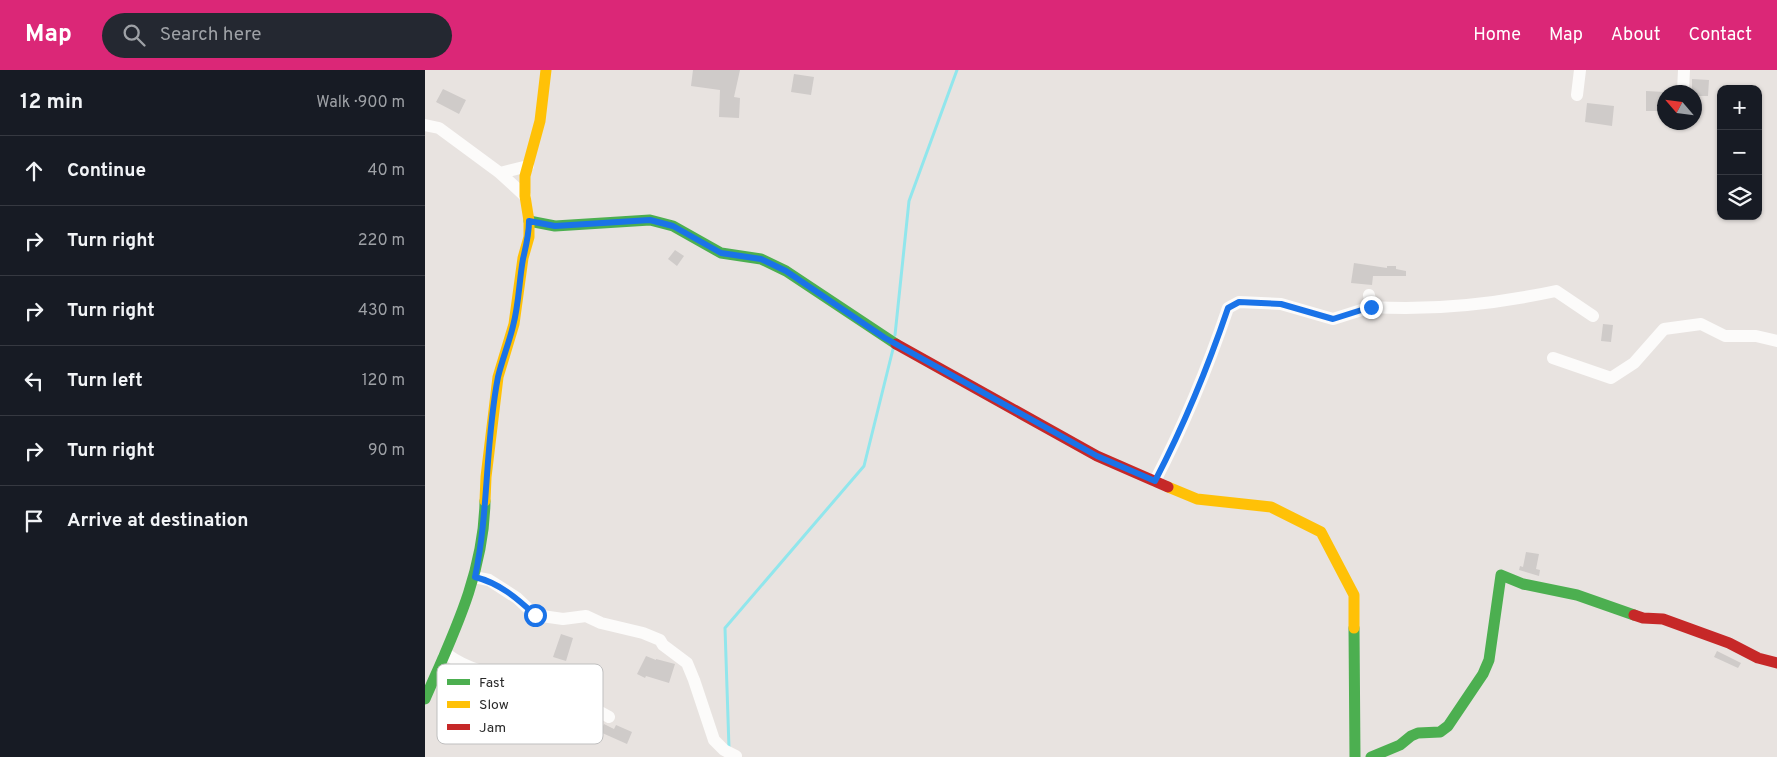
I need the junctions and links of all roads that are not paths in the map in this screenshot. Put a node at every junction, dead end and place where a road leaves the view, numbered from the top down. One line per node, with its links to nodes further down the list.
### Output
1 (546, 70): 7 (street)
2 (1580, 70): 5 (street)
3 (1684, 70): 4 (street)
4 (1683, 85)
5 (1577, 95)
6 (425, 125): 8 (street)
7 (528, 166): 8 (street); 9 (street)
8 (500, 174): 9 (street)
9 (525, 196): 10 (street)
10 (529, 221): 14 (street); 15 (street)
11 (1593, 316): 14 (street)
12 (1777, 341): 13 (street)
13 (1553, 358)
14 (1155, 481): 25 (street)
15 (475, 577): 16 (street); 24 (street)
16 (444, 656): 18 (street); 19 (street)
17 (1777, 663): 26 (street)
18 (440, 664)
19 (462, 664)
20 (437, 672): 21 (street)
21 (425, 699)
22 (603, 713): 23 (street)
23 (609, 717)
24 (736, 756)
25 (1355, 757)
26 (1371, 757)

